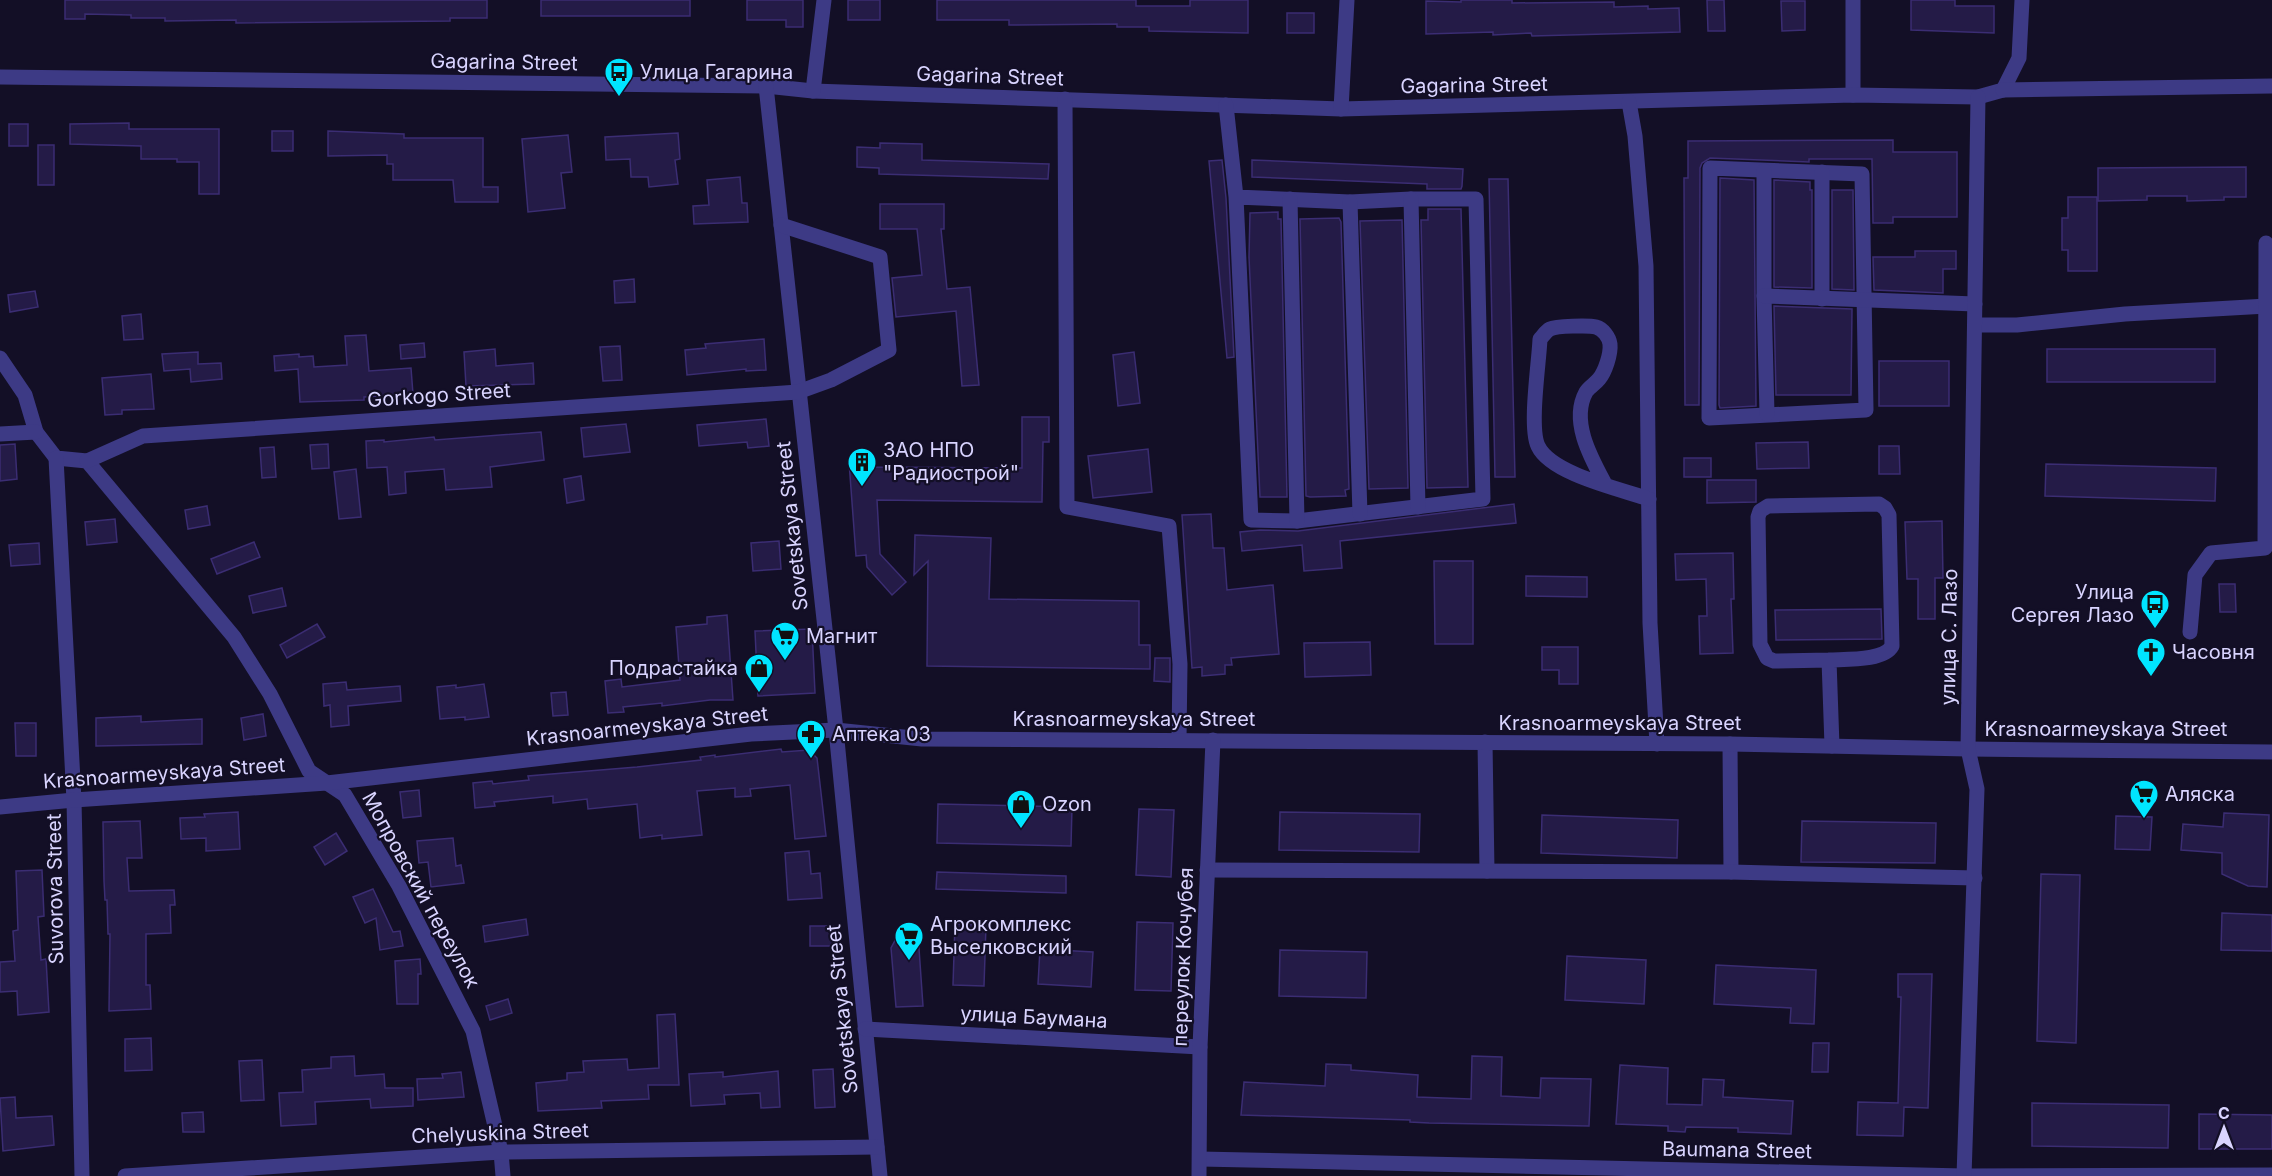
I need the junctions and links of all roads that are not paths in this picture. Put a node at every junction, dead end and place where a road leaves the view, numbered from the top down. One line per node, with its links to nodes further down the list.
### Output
1 (824, 0): 9 (street)
2 (1347, 0): 15 (street)
3 (1853, 0): 10 (street)
4 (2022, 0): 8 (street)
5 (0, 77): 6 (street, Gagarina Street)
6 (766, 86): 9 (street, Gagarina Street); 22 (street, Sovetskaya Street)
7 (2272, 86): 8 (street, Gagarina Street)
8 (2003, 90): 11 (street, Gagarina Street)
9 (813, 91): 12 (street, Gagarina Street)
10 (1853, 95): 11 (street, Gagarina Street); 13 (street, Gagarina Street)
11 (1978, 97): 27 (street, улица С. Лазо)
12 (1065, 99): 14 (street, Gagarina Street); 45 (street)
13 (1629, 102): 15 (street, Gagarina Street); 38 (street)
14 (1226, 105): 15 (street, Gagarina Street); 18 (street)
15 (1341, 109)
16 (1764, 171): 17 (street); 24 (street); 32 (street)
17 (1822, 172): 25 (street); 26 (street)
18 (1236, 197): 19 (street); 41 (street)
19 (1290, 199): 21 (street); 41 (street)
20 (1412, 199): 21 (street); 39 (street); 39 (street)
21 (1350, 202): 40 (street)
22 (781, 225): 31 (street, Sovetskaya Street); 31 (street, Gorkogo Street)
23 (2266, 243): 28 (street)
24 (1764, 296): 25 (street); 32 (street)
25 (1822, 298): 26 (street)
26 (1863, 300): 27 (street); 32 (street)
27 (1975, 304): 29 (street, улица С. Лазо)
28 (2266, 306): 29 (street); 42 (street)
29 (1975, 325): 51 (street, улица С. Лазо)
30 (0, 358): 33 (street)
31 (798, 392): 36 (street, Gorkogo Street); 44 (street, Sovetskaya Street)
32 (1767, 414)
33 (36, 432): 34 (street); 35 (street)
34 (0, 434)
35 (56, 458): 36 (street); 54 (street, Suvorova Street)
36 (87, 461): 53 (street, Мопровский переулок)
37 (1605, 484): 37 (street); 38 (street)
38 (1649, 499): 48 (street)
39 (1418, 507): 40 (street)
40 (1360, 514): 41 (street)
41 (1297, 521)
42 (2190, 632)
43 (1829, 660): 43 (street); 50 (street)
44 (837, 730): 45 (street, Krasnoarmeyskaya Street); 53 (street, Krasnoarmeyskaya Street); 60 (street, Sovetskaya Street)
45 (1179, 740): 46 (street, Krasnoarmeyskaya Street)
46 (1213, 740): 47 (street, Krasnoarmeyskaya Street); 56 (street, переулок Кочубея)
47 (1485, 742): 48 (street, Krasnoarmeyskaya Street); 57 (street)
48 (1658, 744): 49 (street, Krasnoarmeyskaya Street)
49 (1730, 744): 50 (street, Krasnoarmeyskaya Street); 58 (street)
50 (1832, 746): 51 (street, Krasnoarmeyskaya Street)
51 (1968, 749): 52 (street, Krasnoarmeyskaya Street); 59 (street, улица С. Лазо)
52 (2272, 752)
53 (327, 783): 54 (street, Krasnoarmeyskaya Street); 63 (street, Мопровский переулок)
54 (74, 800): 55 (street, Krasnoarmeyskaya Street); 66 (street, Suvorova Street)
55 (0, 807)
56 (1207, 870): 57 (street); 61 (street, переулок Кочубея)
57 (1487, 871): 58 (street)
58 (1731, 872): 59 (street)
59 (1975, 878): 71 (street, улица С. Лазо)
60 (865, 1029): 61 (street, улица Баумана); 62 (street, Sovetskaya Street)
61 (1200, 1047): 64 (street, переулок Кочубея)
62 (877, 1147): 63 (street, Chelyuskina Street); 69 (street, Sovetskaya Street)
63 (501, 1152): 67 (street, Chelyuskina Street); 68 (street, Мопровский переулок)
64 (1200, 1158): 70 (street, переулок Кочубея); 71 (street, Baumana Street)
65 (2272, 1175): 71 (street, Baumana Street)
66 (82, 1176)
67 (125, 1176)
68 (503, 1176)
69 (880, 1176)
70 (1199, 1176)
71 (1964, 1176)

